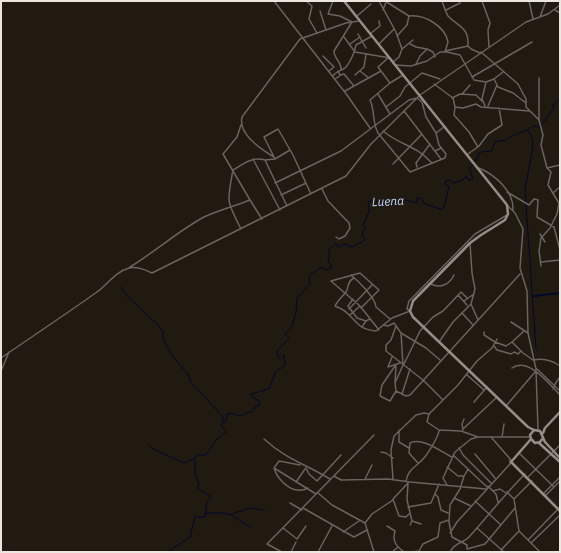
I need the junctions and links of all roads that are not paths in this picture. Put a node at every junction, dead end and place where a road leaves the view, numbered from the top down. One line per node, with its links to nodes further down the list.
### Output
1 (274, 1): 34 (street)
2 (306, 1): 29 (street)
3 (333, 1): 26 (street)
4 (345, 1): 5 (street); 20 (main road)
5 (349, 1)
6 (379, 1): 15 (street)
7 (385, 1): 15 (street); 21 (street)
8 (442, 1): 16 (street)
9 (460, 1): 16 (street)
10 (482, 1): 43 (street)
11 (529, 1): 23 (street)
12 (546, 1): 22 (street)
13 (371, 4): 20 (street)
14 (560, 5): 17 (street)
15 (383, 10): 27 (street)
16 (446, 10): 42 (street)
17 (555, 10): 19 (street); 22 (street)
18 (320, 11): 28 (street)
19 (560, 13)
20 (357, 16): 24 (main road)
21 (409, 16): 33 (street); 47 (street)
22 (540, 17): 23 (street)
23 (534, 19): 43 (street)
24 (361, 21): 26 (street); 31 (main road)
25 (379, 21): 31 (street)
26 (352, 22): 28 (street); 32 (street)
27 (394, 28): 33 (street); 40 (street)
28 (326, 30): 29 (street)
29 (317, 33): 34 (street)
30 (358, 34): 35 (street)
31 (372, 35): 37 (street); 40 (main road)
32 (343, 36): 39 (street); 58 (street)
33 (397, 36): 45 (street)
34 (304, 38): 59 (street); 97 (street)
35 (360, 38): 37 (street); 39 (street)
36 (413, 40): 41 (street)
37 (362, 41): 44 (street); 48 (street)
38 (532, 42): 56 (street)
39 (350, 44): 48 (street)
40 (379, 44): 53 (main road)
41 (410, 44): 45 (street); 46 (street)
42 (468, 46): 47 (street); 49 (street)
43 (489, 47): 49 (street)
44 (366, 48)
45 (402, 49): 55 (street)
46 (427, 49): 52 (street); 57 (street)
47 (445, 51): 52 (street); 54 (street)
48 (355, 52): 50 (street); 58 (street)
49 (481, 53): 54 (street); 56 (street)
50 (366, 54): 53 (street); 61 (street)
51 (323, 56): 59 (street)
52 (435, 57): 57 (street)
53 (389, 58): 55 (main road); 62 (street)
54 (465, 62): 68 (street); 72 (street)
55 (394, 63): 57 (street); 66 (main road)
56 (495, 63): 63 (street); 68 (street)
57 (416, 64)
58 (341, 69): 60 (street)
59 (329, 71): 67 (street)
60 (338, 71): 64 (street); 67 (street)
61 (360, 71): 65 (street); 69 (street)
62 (381, 71): 69 (street); 75 (street)
63 (502, 72): 73 (street); 88 (street)
64 (341, 75): 71 (street); 79 (street)
65 (355, 75)
66 (404, 75): 75 (street); 76 (main road)
67 (333, 76): 71 (street)
68 (472, 77): 74 (street)
69 (369, 78): 79 (street)
70 (539, 78): 96 (street)
71 (335, 79): 81 (street)
72 (441, 79): 76 (street); 77 (street)
73 (494, 80): 74 (street); 80 (street)
74 (486, 82): 87 (street)
75 (390, 83): 82 (street)
76 (411, 84): 83 (main road); 90 (street)
77 (434, 84): 83 (street); 86 (street)
78 (470, 85): 84 (street)
79 (354, 86): 81 (street)
80 (497, 86): 88 (street); 89 (street)
81 (344, 91): 100 (street)
82 (378, 94): 90 (street); 98 (street)
83 (420, 95): 85 (street); 99 (main road)
84 (462, 95): 86 (street); 87 (street)
85 (417, 98): 94 (street); 95 (street); 102 (street)
86 (452, 98): 91 (street)
87 (483, 102): 89 (street)
88 (526, 103): 93 (street)
89 (486, 106): 91 (street); 92 (street)
90 (386, 107): 95 (street)
91 (455, 107): 107 (street)
92 (499, 108): 93 (street); 107 (street)
93 (529, 110): 96 (street)
94 (404, 111): 101 (street); 104 (street)
95 (390, 114): 98 (street)
96 (539, 120): 123 (street)
97 (241, 123): 113 (street); 124 (street)
98 (375, 125): 100 (street); 103 (street)
99 (445, 126): 102 (street); 112 (main road)
100 (370, 128): 125 (street)
101 (383, 131): 103 (street); 106 (street)
102 (436, 133): 108 (street)
103 (380, 134): 115 (street); 129 (street)
104 (422, 134): 105 (street); 106 (street)
105 (430, 144): 110 (street); 111 (street)
106 (410, 146): 111 (street); 115 (street)
107 (478, 147): 112 (street)
108 (441, 148): 110 (street); 116 (street)
109 (291, 150): 113 (street); 113 (street); 125 (street)
110 (435, 151): 116 (street)
111 (422, 152): 118 (street); 121 (street)
112 (467, 154): 122 (main road)
113 (275, 158): 117 (street)
114 (253, 159): 117 (street); 124 (street); 139 (street)
115 (399, 159): 119 (street); 121 (street)
116 (441, 159): 118 (street)
117 (265, 160): 126 (street)
118 (432, 163): 121 (street)
119 (393, 164)
120 (560, 165): 123 (street)
121 (417, 168)
122 (478, 168): 130 (street); 136 (main road)
123 (547, 168): 131 (street)
124 (233, 170): 134 (street); 138 (street)
125 (300, 170): 126 (street); 127 (street)
126 (275, 183): 133 (street)
127 (306, 183): 132 (street); 133 (street)
128 (560, 187): 131 (street)
129 (322, 189): 132 (street); 147 (street)
130 (506, 192): 140 (street); 143 (street)
131 (553, 193): 135 (street)
132 (310, 194): 137 (street)
133 (281, 195): 137 (street)
134 (250, 200): 138 (street); 142 (street)
135 (559, 204): 143 (street)
136 (507, 205): 140 (street); 141 (main road)
137 (287, 206): 139 (street)
138 (229, 208): 144 (street); 154 (street)
139 (280, 210): 142 (street)
140 (513, 210): 155 (street)
141 (508, 214): 149 (main road); 174 (street)
142 (262, 219): 144 (street)
143 (552, 224): 146 (street); 150 (street)
144 (241, 229): 154 (street)
145 (540, 234): 146 (street)
146 (542, 236): 148 (street); 152 (street)
147 (336, 237)
148 (545, 242)
149 (470, 243): 159 (main road); 163 (street)
150 (560, 250)
151 (560, 260): 152 (street)
152 (541, 262): 153 (street)
153 (541, 266)
154 (130, 268): 201 (street)
155 (520, 274): 180 (street); 192 (street)
156 (351, 275): 158 (street); 160 (street); 162 (street)
157 (454, 275): 159 (street)
158 (354, 278): 161 (street); 162 (street)
159 (431, 284): 174 (main road)
160 (372, 285): 161 (street); 165 (street)
161 (366, 291): 165 (street); 169 (street)
162 (345, 293): 167 (street); 177 (street)
163 (474, 294): 166 (street); 170 (street)
164 (458, 295): 166 (street); 168 (street); 186 (street)
165 (371, 298): 172 (street); 179 (street)
166 (467, 298): 168 (street)
167 (353, 299): 169 (street); 173 (street)
168 (464, 301): 171 (street)
169 (355, 302): 172 (street); 173 (street)
170 (471, 304): 171 (street); 180 (street)
171 (467, 305): 176 (street)
172 (360, 307): 175 (street); 178 (street)
173 (349, 309): 175 (street)
174 (410, 310): 179 (street); 186 (main road)
175 (353, 313): 177 (street); 181 (street)
176 (461, 313): 184 (street); 195 (street)
177 (350, 315): 187 (street)
178 (370, 319): 181 (street); 188 (street)
179 (390, 319): 183 (street)
180 (478, 320): 184 (street)
181 (366, 321): 187 (street)
182 (511, 322): 189 (street)
183 (383, 325): 185 (street); 188 (street)
184 (473, 325): 199 (street)
185 (396, 326): 191 (street); 202 (street)
186 (424, 327): 194 (street); 195 (main road)
187 (362, 328): 188 (street)
188 (379, 330)
189 (524, 331): 192 (street); 197 (street)
190 (484, 332): 196 (street)
191 (401, 333): 194 (street); 206 (street)
192 (528, 333): 205 (street)
193 (497, 339): 196 (street)
194 (415, 342): 204 (street); 206 (street)
195 (439, 342): 199 (main road)
196 (495, 342): 197 (street); 198 (street)
197 (512, 342): 200 (street)
198 (493, 346): 200 (street); 213 (street)
199 (449, 351): 204 (street); 213 (main road)
200 (521, 351): 205 (street)
201 (9, 352): 203 (street); 212 (street)
202 (392, 357): 206 (street); 207 (street)
203 (1, 358)
204 (440, 360): 219 (street)
205 (534, 360): 208 (street); 211 (street)
206 (403, 363): 207 (street); 210 (street); 221 (street)
207 (395, 366): 221 (street); 226 (street)
208 (560, 366)
209 (512, 368): 214 (street)
210 (410, 369): 219 (street); 228 (street)
211 (536, 369): 214 (street); 216 (street)
212 (1, 371)
213 (470, 371): 215 (street); 223 (main road)
214 (536, 372): 218 (street); 220 (street); 233 (street)
215 (467, 375): 225 (street); 231 (street)
216 (545, 377): 218 (street); 222 (street)
217 (560, 377): 222 (street)
218 (543, 379): 220 (street); 224 (street)
219 (423, 380): 228 (street); 231 (street)
220 (536, 382): 242 (street)
221 (395, 383): 226 (street)
222 (554, 386): 224 (street); 227 (street)
223 (487, 387): 225 (street); 230 (main road)
224 (553, 389): 229 (street)
225 (484, 390): 232 (street)
226 (396, 391): 228 (street)
227 (560, 391)
228 (402, 394)
229 (560, 395)
230 (497, 397): 233 (main road); 243 (street)
231 (443, 400): 235 (street)
232 (474, 402)
233 (506, 406): 238 (main road)
234 (560, 412): 239 (main road)
235 (429, 414): 240 (street); 241 (street)
236 (464, 418): 243 (street)
237 (504, 424): 248 (street)
238 (528, 427): 242 (main road); 249 (main road)
239 (545, 428): 242 (main road); 244 (main road)
240 (399, 429): 255 (street); 263 (street)
241 (439, 430): 243 (street); 254 (street)
242 (536, 430): 244 (main road); 249 (main road)
243 (463, 431): 246 (street)
244 (542, 434): 250 (main road)
245 (374, 435): 277 (street)
246 (478, 437): 247 (street); 256 (street)
247 (491, 437): 248 (street); 266 (street)
248 (502, 437): 249 (street)
249 (531, 438): 252 (main road); 260 (main road)
250 (543, 438): 252 (main road); 258 (main road)
251 (264, 439): 269 (street)
252 (538, 443): 258 (main road)
253 (560, 446): 258 (street)
254 (430, 447): 255 (street); 262 (street); 265 (street)
255 (409, 448): 265 (street)
256 (459, 448): 262 (street); 289 (street)
257 (381, 452): 263 (street)
258 (553, 453): 264 (main road); 267 (main road); 274 (street)
259 (475, 454): 280 (street)
260 (520, 454): 266 (main road); 274 (street)
261 (341, 455): 275 (street)
262 (453, 456): 270 (street); 273 (street)
263 (393, 458): 283 (street)
264 (560, 458)
265 (418, 462): 288 (street)
266 (511, 462): 276 (main road); 280 (street)
267 (560, 462)
268 (372, 465): 282 (street)
269 (302, 466): 271 (street); 272 (street)
270 (447, 467): 278 (street); 291 (street)
271 (274, 468): 287 (street); 296 (street)
272 (306, 468): 275 (street); 275 (street); 287 (street)
273 (468, 470): 278 (street); 294 (street)
274 (536, 470): 281 (street); 293 (street)
275 (323, 475): 284 (street)
276 (525, 475): 281 (main road); 298 (street)
277 (334, 476): 282 (street); 284 (street)
278 (464, 476): 292 (street)
279 (560, 477): 293 (street)
280 (495, 478): 289 (street)
281 (528, 478): 285 (main road)
282 (365, 479): 283 (street)
283 (393, 479): 288 (street)
284 (330, 480): 299 (street)
285 (531, 481): 301 (main road); 303 (street)
286 (560, 481): 295 (street)
287 (296, 482): 296 (street)
288 (407, 482): 290 (street); 304 (street); 309 (street)
289 (491, 483): 294 (street)
290 (439, 484): 291 (street); 300 (street)
291 (447, 485): 292 (street)
292 (461, 485): 294 (street); 302 (street)
293 (552, 485): 295 (street); 301 (street)
294 (487, 487): 297 (street); 305 (street)
295 (554, 487): 301 (street)
296 (308, 488): 299 (street)
297 (493, 491): 298 (street); 306 (street)
298 (506, 492): 303 (street); 306 (street)
299 (317, 494): 311 (street); 319 (street)
300 (435, 494): 309 (street); 313 (street)
301 (544, 494): 312 (main road)
302 (454, 498): 308 (street); 313 (street)
303 (514, 499): 310 (street)
304 (393, 500): 314 (street); 320 (street)
305 (475, 501): 308 (street); 315 (street)
306 (498, 502): 315 (street)
307 (290, 503): 311 (street)
308 (471, 506): 332 (street)
309 (408, 507): 314 (street)
310 (515, 508): 322 (street); 330 (street)
311 (302, 509): 324 (street); 327 (street)
312 (559, 509): 334 (street)
313 (448, 513): 318 (street)
314 (409, 514): 317 (street)
315 (488, 514): 322 (street); 328 (street)
316 (560, 515): 337 (street)
317 (412, 520): 321 (street); 326 (street)
318 (449, 520): 332 (street); 346 (street)
319 (359, 521): 320 (street); 331 (street)
320 (365, 523): 329 (street)
321 (421, 524)
322 (501, 524): 333 (street)
323 (306, 526): 327 (street)
324 (332, 526): 331 (street); 342 (street)
325 (387, 526): 338 (street)
326 (410, 526)
327 (283, 528): 340 (street)
328 (476, 528): 333 (street); 336 (street)
329 (367, 530): 331 (street); 343 (street)
330 (519, 531): 334 (street); 339 (street)
331 (343, 532)
332 (450, 533): 336 (street)
333 (490, 540): 336 (street); 339 (street)
334 (528, 540): 337 (street)
335 (296, 542): 341 (street)
336 (459, 542): 347 (street)
337 (531, 544): 349 (street)
338 (398, 547): 344 (street); 345 (street)
339 (501, 550): 348 (street)
340 (282, 552)
341 (291, 552)
342 (318, 552)
343 (374, 552)
344 (392, 552)
345 (404, 552)
346 (411, 552)
347 (450, 552)
348 (504, 552)
349 (540, 552)

